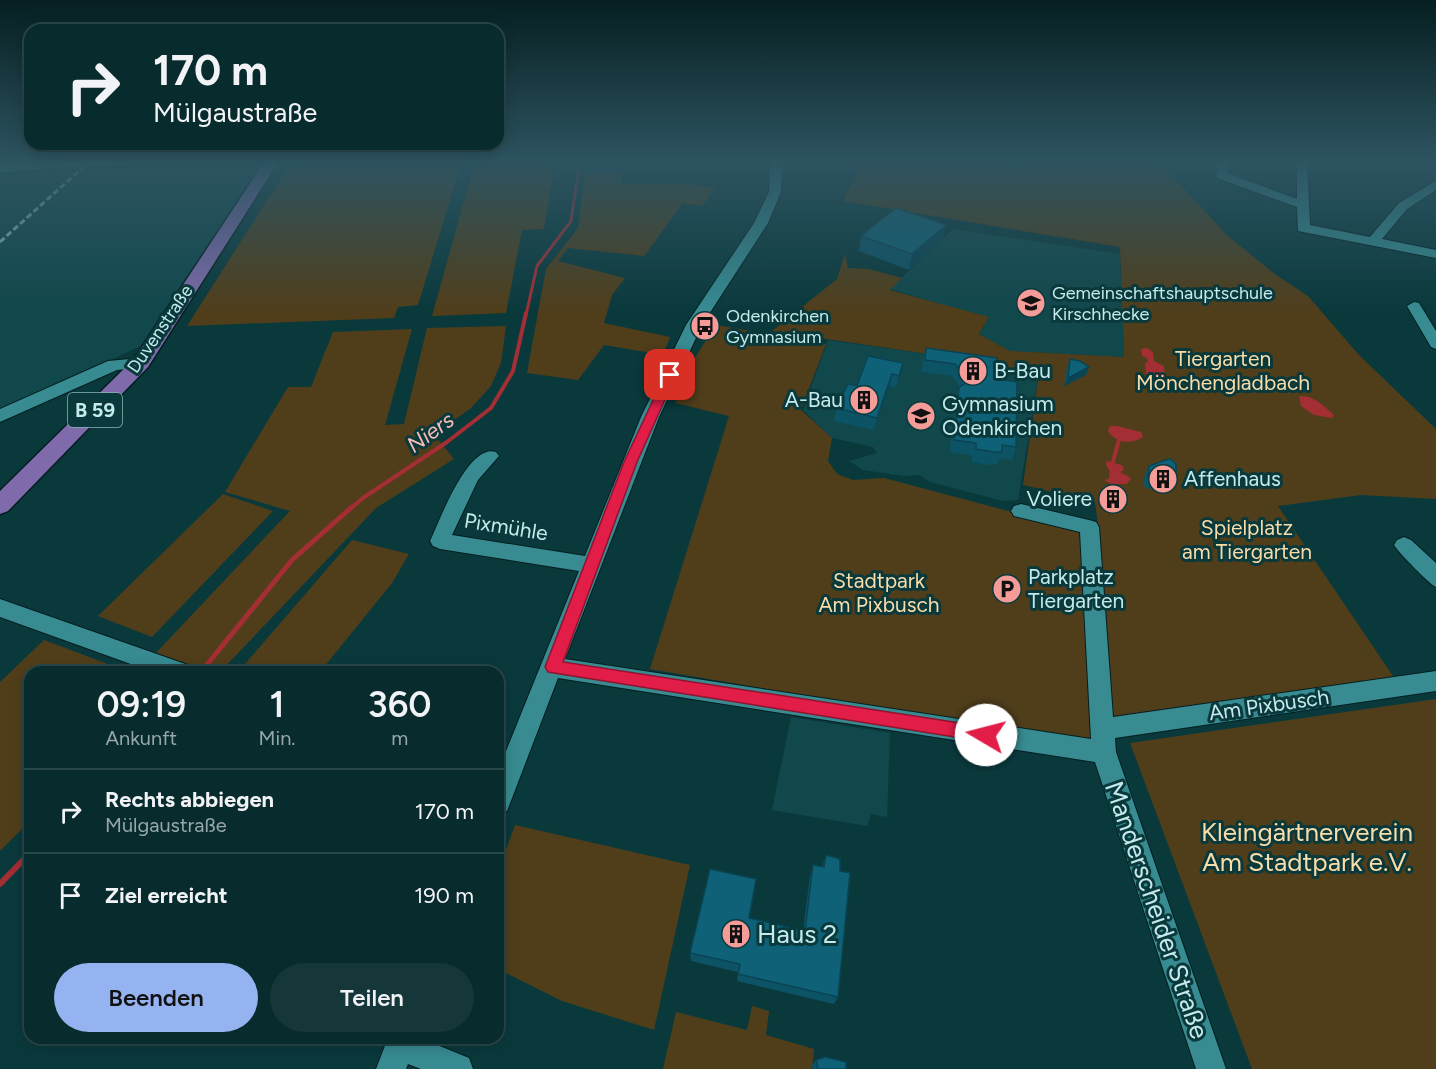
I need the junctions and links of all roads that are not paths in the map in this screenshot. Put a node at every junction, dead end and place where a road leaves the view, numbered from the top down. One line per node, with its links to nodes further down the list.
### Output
1 (240, 211): 12 (main road, Duvenstraße / B 59)
2 (767, 211): 18 (street)
3 (1293, 211): 6 (street)
4 (1303, 211): 6 (street)
5 (1399, 211): 7 (street)
6 (1303, 216): 7 (street)
7 (1375, 240): 8 (street)
8 (1436, 254)
9 (1414, 306): 10 (street)
10 (1431, 328): 11 (street)
11 (1436, 344)
12 (141, 363): 13 (street); 15 (main road, Duvenstraße / B 59)
13 (0, 416)
14 (490, 456): 18 (street, Pixmühle)
15 (0, 505)
16 (1021, 511): 24 (street)
17 (1404, 545): 19 (street)
18 (593, 565): 22 (street)
19 (1436, 579)
20 (0, 608): 21 (street)
21 (163, 666)
22 (553, 667): 24 (street, Am Pixbusch); 25 (street)
23 (1436, 681): 24 (street, Am Pixbusch)
24 (1103, 740): 28 (street, Manderscheider Straße)
25 (504, 780)
26 (398, 1051): 27 (street)
27 (458, 1069)
28 (1211, 1069)

